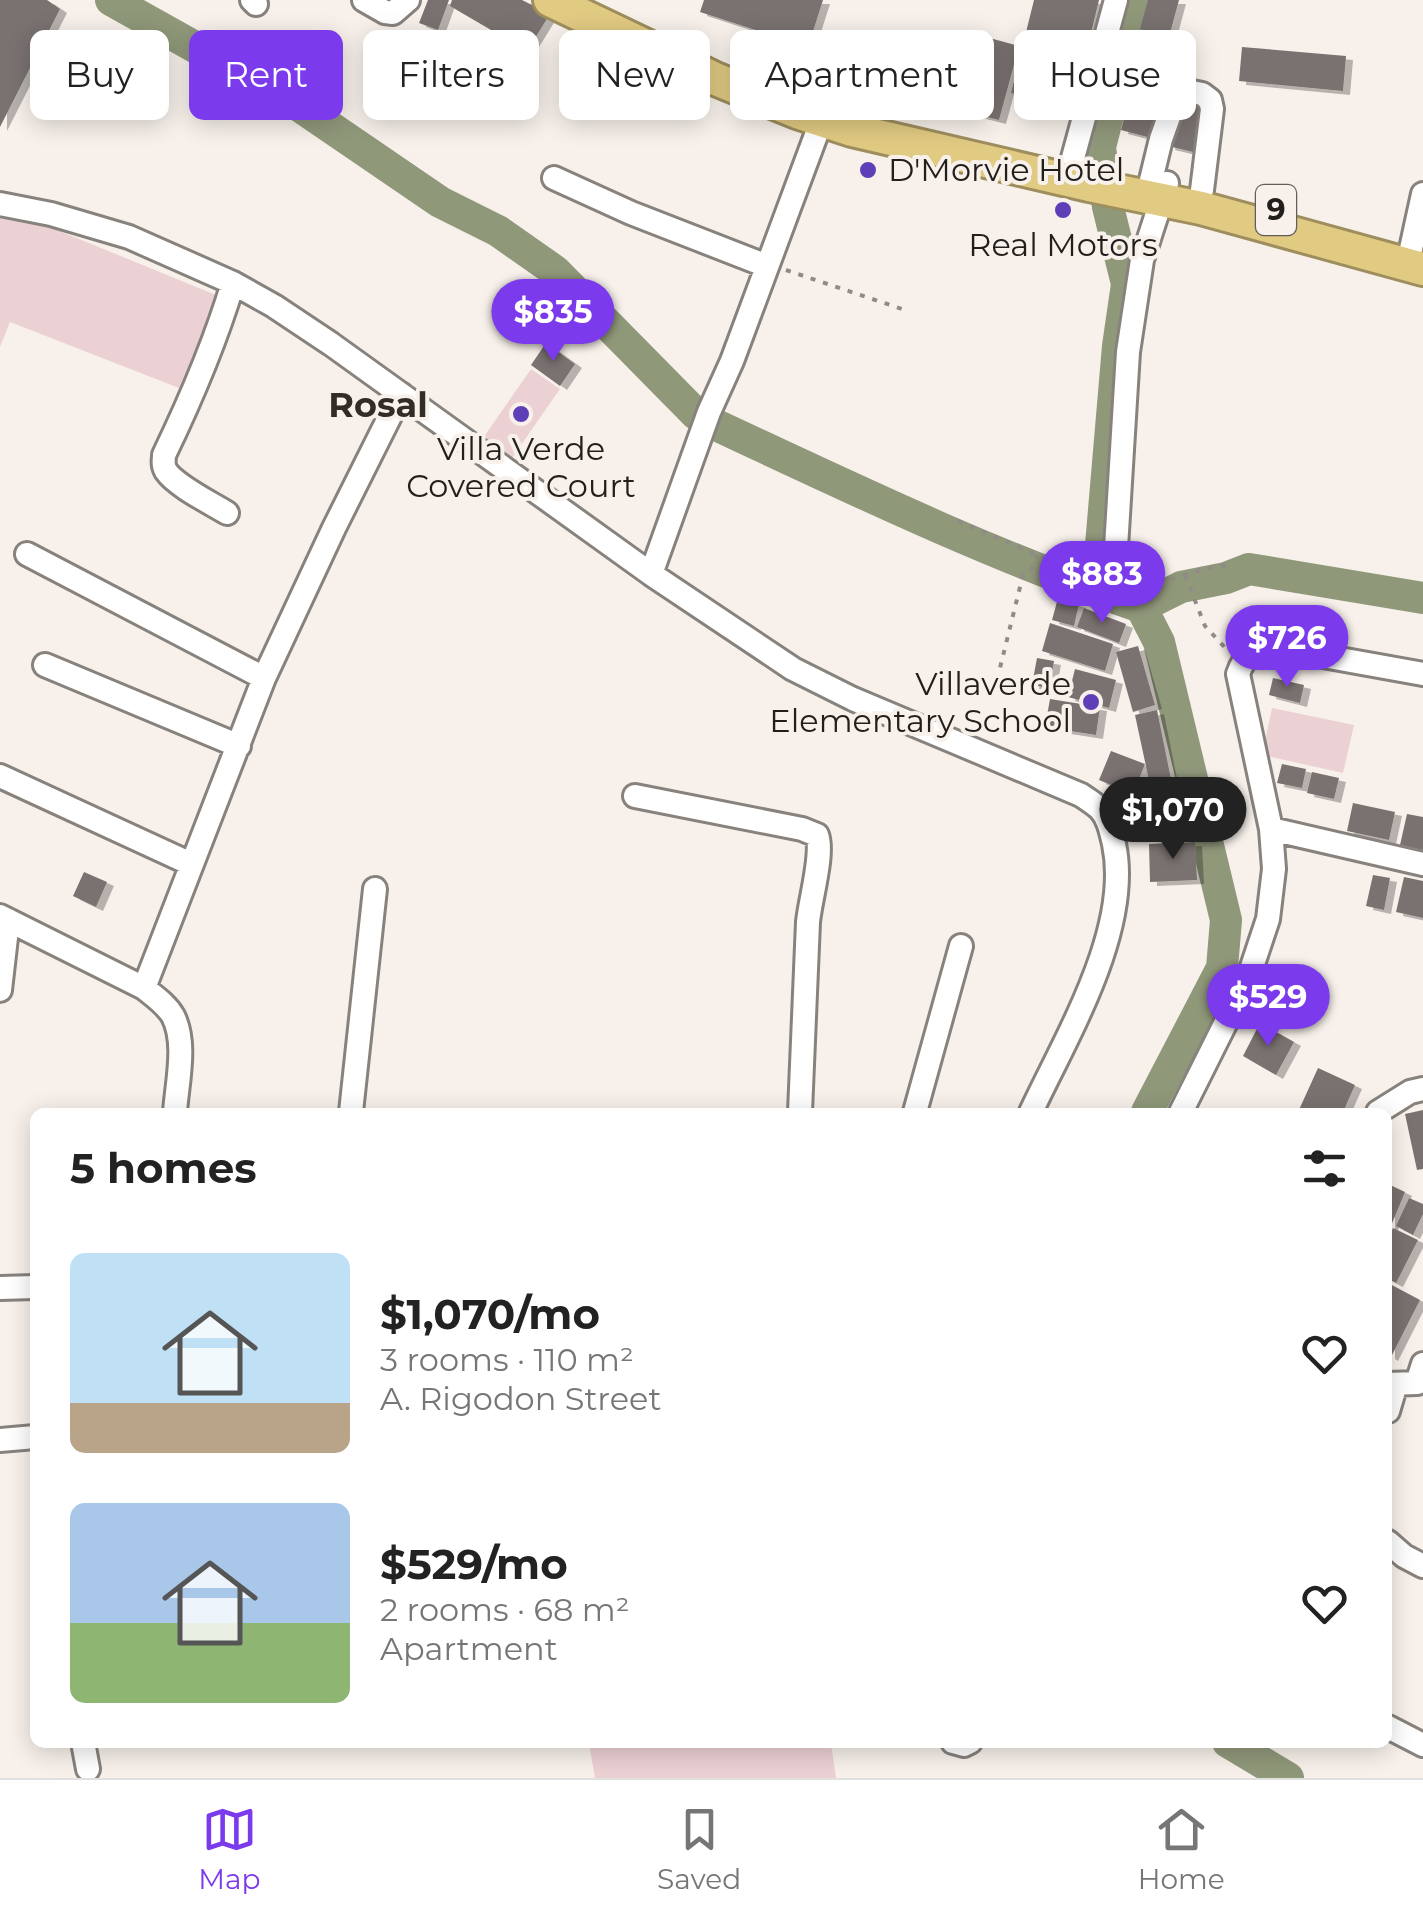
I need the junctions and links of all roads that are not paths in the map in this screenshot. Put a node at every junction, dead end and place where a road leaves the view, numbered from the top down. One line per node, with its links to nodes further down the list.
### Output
1 (364, 0): 2 (street)
2 (408, 0)
3 (1116, 0): 8 (street)
4 (568, 2): 5 (highway, 9)
5 (730, 67)
6 (822, 120): 15 (street)
7 (882, 120): 8 (highway, 9)
8 (1079, 174): 10 (highway, 9)
9 (554, 178): 15 (street)
10 (1147, 187): 11 (highway, 9); 11 (street); 14 (highway, 9); 20 (street)
11 (1202, 190): 14 (highway, 9)
12 (1423, 194): 14 (street)
13 (0, 204): 16 (street)
14 (1419, 257)
15 (767, 266): 21 (street)
16 (232, 283): 17 (street); 18 (street)
17 (401, 394): 21 (street); 24 (street)
18 (227, 513)
19 (27, 554): 24 (street)
20 (1115, 573)
21 (651, 574): 41 (street)
22 (45, 665): 25 (street)
23 (1423, 674): 28 (street)
24 (264, 678): 25 (street)
25 (238, 746): 29 (street)
26 (0, 776): 29 (street)
27 (635, 796): 39 (street)
28 (1270, 829): 30 (street); 42 (street)
29 (191, 864): 34 (street)
30 (1423, 864)
31 (374, 889): 38 (street)
32 (4, 918): 34 (street); 35 (street)
33 (961, 946): 40 (street)
34 (144, 988): 37 (street)
35 (0, 990)
36 (1423, 1089): 43 (street)
37 (175, 1108)
38 (351, 1108)
39 (800, 1108)
40 (915, 1108)
41 (1033, 1108)
42 (1183, 1108)
43 (1384, 1108)
44 (30, 1287): 45 (street)
45 (0, 1288)
46 (1423, 1364): 47 (street)
47 (1392, 1384)
48 (30, 1437): 49 (street)
49 (0, 1440)
50 (1392, 1546): 51 (street)
51 (1423, 1566)
52 (1392, 1730): 53 (street)
53 (1423, 1744)
54 (84, 1748): 55 (street)
55 (88, 1768)

